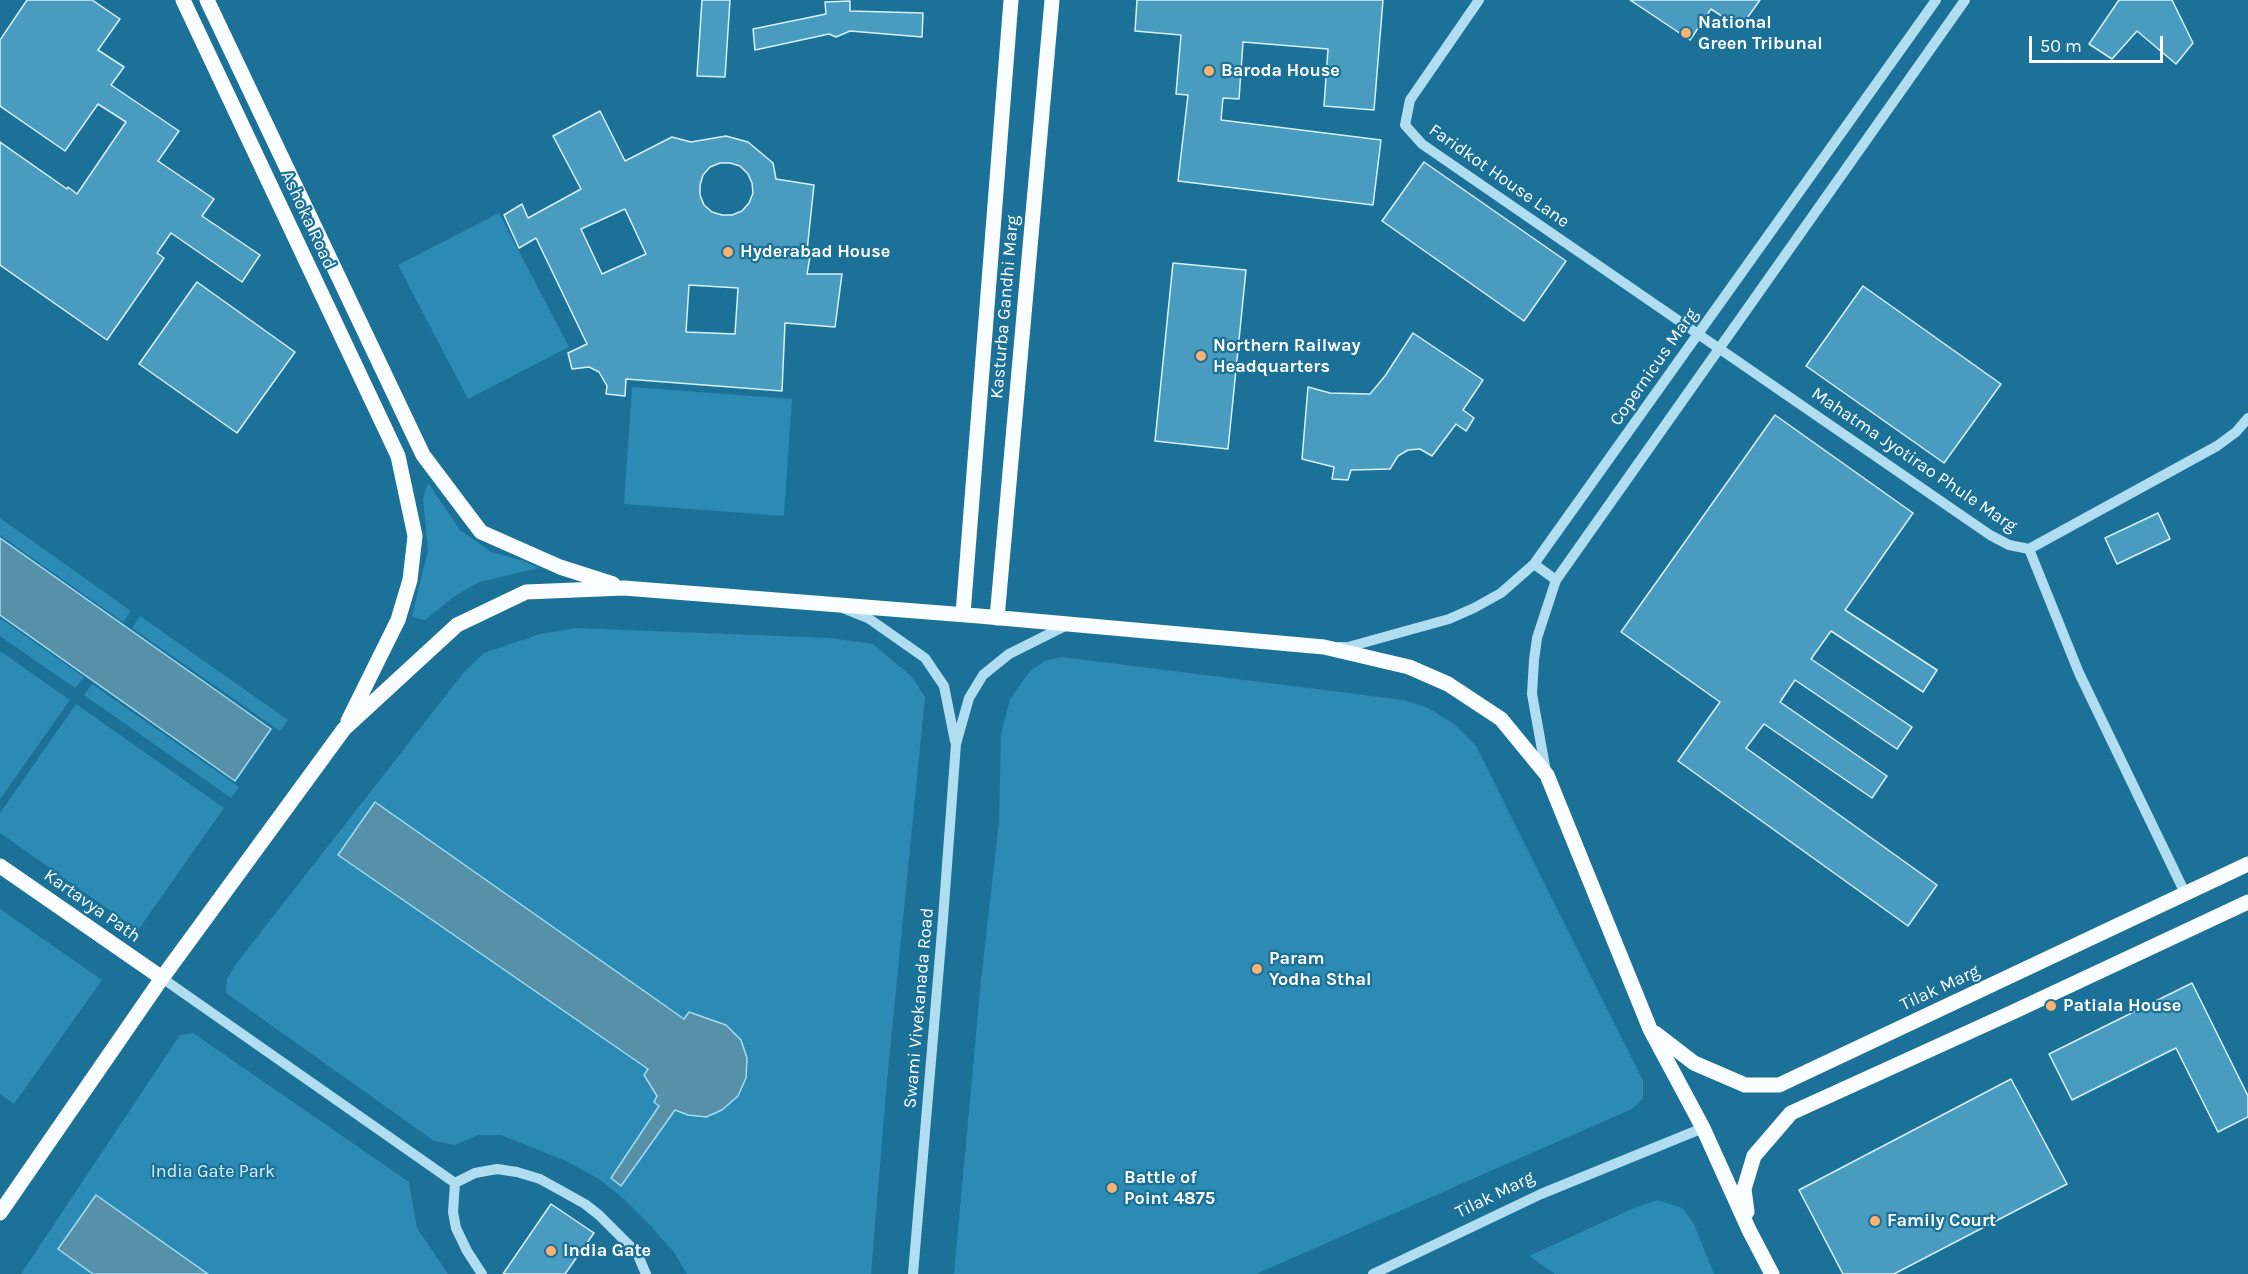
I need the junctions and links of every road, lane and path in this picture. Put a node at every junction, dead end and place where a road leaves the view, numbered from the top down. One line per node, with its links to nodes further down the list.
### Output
1 (183, 0): 20 (main road, Ashoka Road)
2 (207, 0): 14 (main road, Ashoka Road)
3 (1011, 0): 16 (main road, Kasturba Gandhi Marg)
4 (1052, 0): 17 (main road, Kasturba Gandhi Marg)
5 (1479, 0): 8 (street, Faridkot House Lane)
6 (1936, 0): 8 (street, Copernicus Marg)
7 (1965, 0): 9 (street)
8 (1698, 333): 9 (street, Mahatma Jyotirao Phule Marg); 12 (street, Copernicus Marg)
9 (1719, 348): 11 (street, Mahatma Jyotirao Phule Marg); 13 (street)
10 (2248, 418): 11 (street, Mahatma Jyotirao Phule Marg)
11 (2029, 549): 25 (street)
12 (1534, 564): 13 (street); 19 (street, Copernicus Marg)
13 (1556, 580): 22 (street)
14 (624, 588): 15 (main road); 20 (main road)
15 (833, 604): 16 (main road); 21 (street)
16 (963, 614): 17 (main road)
17 (997, 618): 18 (main road)
18 (1069, 624): 19 (main road); 21 (street)
19 (1324, 647): 22 (main road)
20 (344, 729): 27 (main road)
21 (956, 744): 35 (street, Swami Vivekanada Road)
22 (1547, 775): 28 (main road)
23 (2248, 864): 25 (main road, Tilak Marg)
24 (0, 866): 27 (main road, Kartavya Path)
25 (2185, 894): 28 (main road, Tilak Marg)
26 (2248, 902): 32 (main road)
27 (162, 978): 30 (street); 31 (main road)
28 (1650, 1029): 29 (main road)
29 (1703, 1128): 32 (main road); 36 (street, Tilak Marg)
30 (455, 1183): 33 (street); 34 (street)
31 (0, 1214)
32 (1749, 1230): 37 (main road)
33 (482, 1274)
34 (646, 1274)
35 (913, 1274)
36 (1373, 1274)
37 (1772, 1274)

